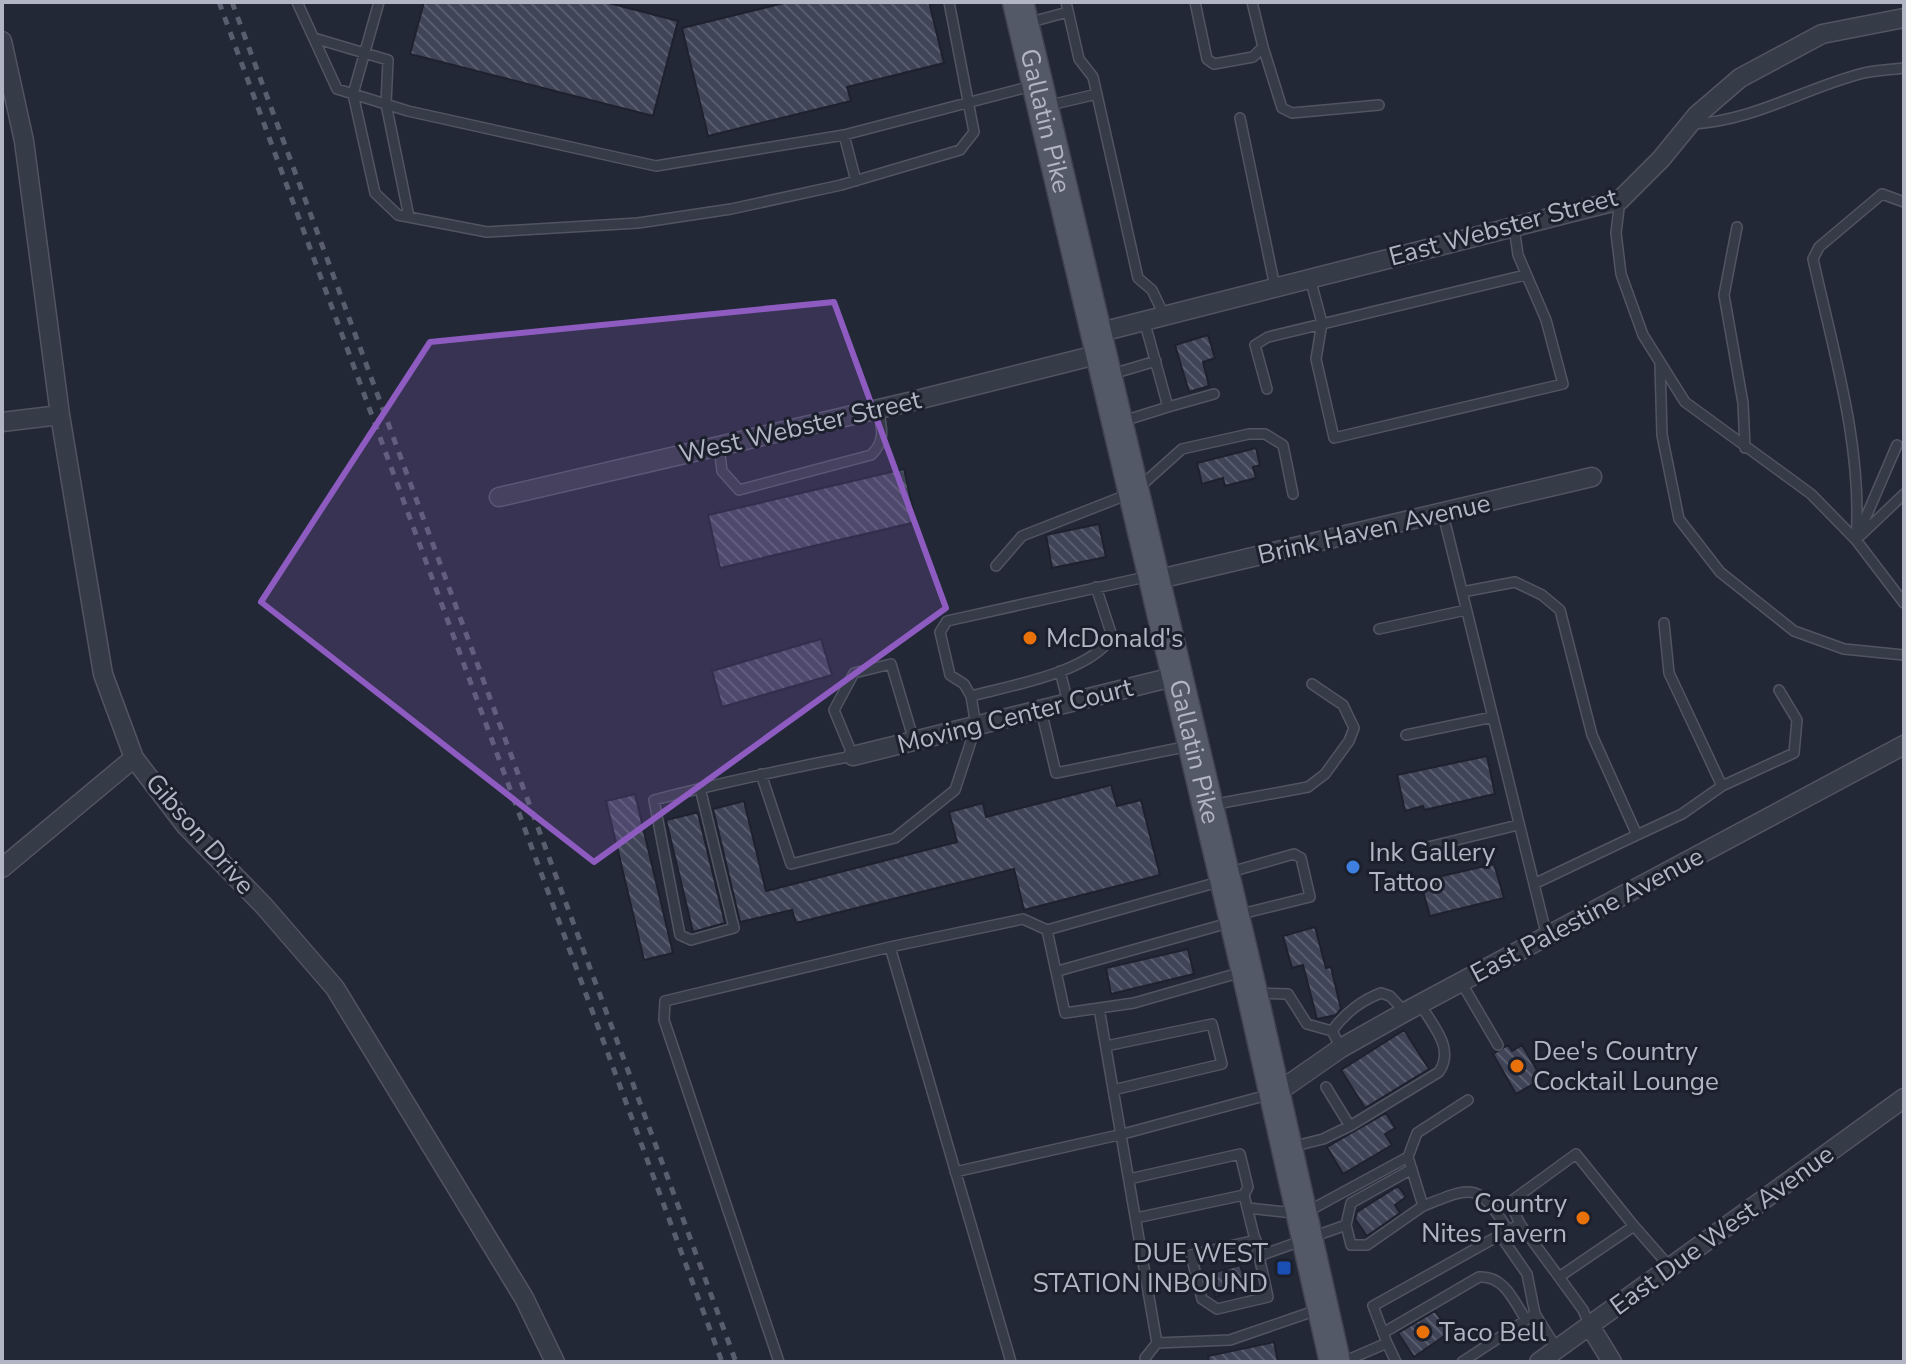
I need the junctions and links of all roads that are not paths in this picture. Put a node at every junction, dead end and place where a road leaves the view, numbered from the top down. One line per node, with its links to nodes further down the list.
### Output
1 (297, 2): 9 (lane)
2 (379, 2): 12 (lane)
3 (949, 2): 17 (lane)
4 (1195, 2): 11 (lane)
5 (1252, 2): 11 (lane)
6 (1067, 7): 7 (lane); 15 (lane)
7 (1021, 13): 16 (main road, Gallatin Pike)
8 (1904, 18): 21 (street, East Webster Street)
9 (314, 38): 12 (lane); 14 (lane)
10 (2, 41): 42 (street, Gibson Drive)
11 (1263, 47): 19 (lane)
12 (364, 54): 14 (lane); 18 (lane)
13 (1904, 68): 21 (lane)
14 (353, 94): 18 (lane); 26 (lane)
15 (1097, 94): 16 (lane); 32 (lane)
16 (1041, 96): 17 (lane); 35 (main road, Gallatin Pike)
17 (968, 103): 22 (lane); 23 (lane)
18 (386, 104): 22 (lane); 26 (lane)
19 (1379, 105)
20 (1240, 118): 31 (lane)
21 (1690, 124): 24 (street, East Webster Street)
22 (844, 135): 23 (lane)
23 (856, 181): 26 (lane)
24 (1620, 200): 27 (street, East Webster Street); 36 (lane)
25 (1904, 202): 54 (lane)
26 (409, 217)
27 (1514, 227): 29 (lane); 30 (street, East Webster Street)
28 (1737, 227): 47 (lane)
29 (1525, 275): 34 (lane); 34 (lane)
30 (1310, 278): 31 (street, East Webster Street); 34 (lane)
31 (1275, 287): 32 (street, East Webster Street)
32 (1164, 315): 33 (street, East Webster Street)
33 (1144, 320): 35 (street, East Webster Street); 37 (lane)
34 (1322, 323): 38 (lane)
35 (1101, 354): 37 (lane); 41 (street, West Webster Street); 44 (main road, Gallatin Pike)
36 (1660, 359): 47 (lane); 63 (lane)
37 (1156, 361): 40 (lane)
38 (1267, 389)
39 (1214, 394): 40 (lane)
40 (1168, 407): 44 (lane)
41 (878, 409): 46 (street, West Webster Street); 46 (lane)
42 (60, 415): 43 (street); 78 (street, Gibson Drive)
43 (2, 422)
44 (1117, 423): 49 (main road, Gallatin Pike)
45 (1897, 445): 54 (lane)
46 (719, 446): 52 (street, West Webster Street)
47 (1745, 448): 54 (lane)
48 (1592, 477): 53 (street, Brink Haven Avenue)
49 (1134, 492): 50 (lane); 55 (lane); 56 (main road, Gallatin Pike)
50 (1293, 494)
51 (1904, 494): 54 (lane)
52 (499, 497)
53 (1443, 514): 56 (street, Brink Haven Avenue); 58 (lane)
54 (1856, 540): 59 (lane)
55 (996, 566)
56 (1154, 577): 57 (lane); 65 (main road, Gallatin Pike)
57 (1096, 587): 64 (lane); 68 (lane)
58 (1462, 592): 60 (lane); 84 (lane)
59 (1904, 603)
60 (1466, 610): 62 (lane); 71 (lane)
61 (1664, 623): 80 (lane)
62 (1379, 629)
63 (1904, 655)
64 (1060, 671): 68 (lane); 69 (lane)
65 (1177, 676): 69 (street, Moving Center Court); 75 (main road, Gallatin Pike)
66 (1312, 684): 82 (lane)
67 (1779, 690): 80 (lane)
68 (971, 696): 72 (lane)
69 (1068, 703): 70 (street, Moving Center Court)
70 (1041, 710): 72 (street, Moving Center Court); 75 (lane)
71 (1493, 717): 73 (lane); 83 (lane)
72 (976, 726): 74 (street, Moving Center Court); 79 (lane)
73 (1406, 735)
74 (914, 741): 77 (street, Moving Center Court); 77 (lane)
75 (1193, 745): 82 (main road, Gallatin Pike)
76 (1904, 745): 91 (street, East Palestine Avenue)
77 (853, 756): 79 (lane)
78 (134, 758): 86 (street); 133 (street, Gibson Drive)
79 (761, 774): 81 (lane)
80 (1722, 786): 84 (lane)
81 (700, 788): 81 (lane)
82 (1208, 806): 87 (main road, Gallatin Pike)
83 (1518, 825): 85 (lane); 88 (lane)
84 (1637, 835): 88 (lane)
85 (1428, 847)
86 (2, 868)
87 (1225, 877): 89 (main road, Gallatin Pike); 89 (lane); 90 (lane)
88 (1534, 884): 91 (lane)
89 (1234, 918): 93 (lane); 94 (main road, Gallatin Pike)
90 (1047, 930): 92 (lane); 93 (lane)
91 (1547, 937): 95 (street, East Palestine Avenue)
92 (890, 947): 112 (lane); 134 (lane)
93 (1058, 971): 96 (lane)
94 (1250, 982): 96 (lane); 98 (lane); 104 (main road, Gallatin Pike)
95 (1461, 982): 97 (street, East Palestine Avenue); 99 (lane)
96 (1099, 1008): 100 (lane)
97 (1412, 1008): 98 (lane); 101 (street, East Palestine Avenue); 107 (lane)
98 (1332, 1031): 101 (lane)
99 (1498, 1045)
100 (1106, 1046): 103 (lane); 103 (lane)
101 (1341, 1048): 104 (street, East Palestine Avenue)
102 (1326, 1087): 107 (lane)
103 (1113, 1090): 108 (lane)
104 (1275, 1094): 108 (lane); 109 (main road, Gallatin Pike)
105 (1904, 1098): 125 (street, East Due West Avenue)
106 (1468, 1100): 110 (lane)
107 (1350, 1126): 109 (lane)
108 (1123, 1134): 112 (lane); 113 (lane)
109 (1288, 1148): 120 (main road, Gallatin Pike)
110 (1408, 1157): 111 (lane); 120 (lane)
111 (1412, 1169): 115 (lane); 119 (lane)
112 (955, 1172): 135 (lane)
113 (1129, 1179): 114 (lane); 117 (lane)
114 (1244, 1195): 116 (lane); 117 (lane)
115 (1423, 1206): 119 (lane); 122 (lane)
116 (1248, 1208): 120 (lane); 123 (lane)
117 (1136, 1218): 131 (lane)
118 (1520, 1224): 121 (lane); 122 (lane); 126 (lane)
119 (1346, 1225): 120 (lane)
120 (1305, 1226): 124 (lane); 127 (main road, Gallatin Pike)
121 (1634, 1226): 125 (lane); 126 (lane)
122 (1504, 1233): 128 (lane); 130 (lane)
123 (1256, 1240): 124 (lane); 124 (lane)
124 (1259, 1256)
125 (1670, 1267): 129 (street, East Due West Avenue)
126 (1559, 1277): 129 (lane)
127 (1323, 1307): 131 (lane); 137 (main road, Gallatin Pike)
128 (1531, 1317): 130 (lane); 132 (lane); 140 (lane)
129 (1590, 1326): 132 (street, East Due West Avenue); 142 (street)
130 (1385, 1338): 138 (lane); 139 (lane)
131 (1157, 1343): 136 (lane)
132 (1557, 1349): 141 (street, East Due West Avenue)
133 (555, 1362)
134 (779, 1362)
135 (1011, 1362)
136 (1146, 1362)
137 (1335, 1362)
138 (1343, 1362)
139 (1396, 1362)
140 (1462, 1362)
141 (1539, 1362)
142 (1612, 1362)

